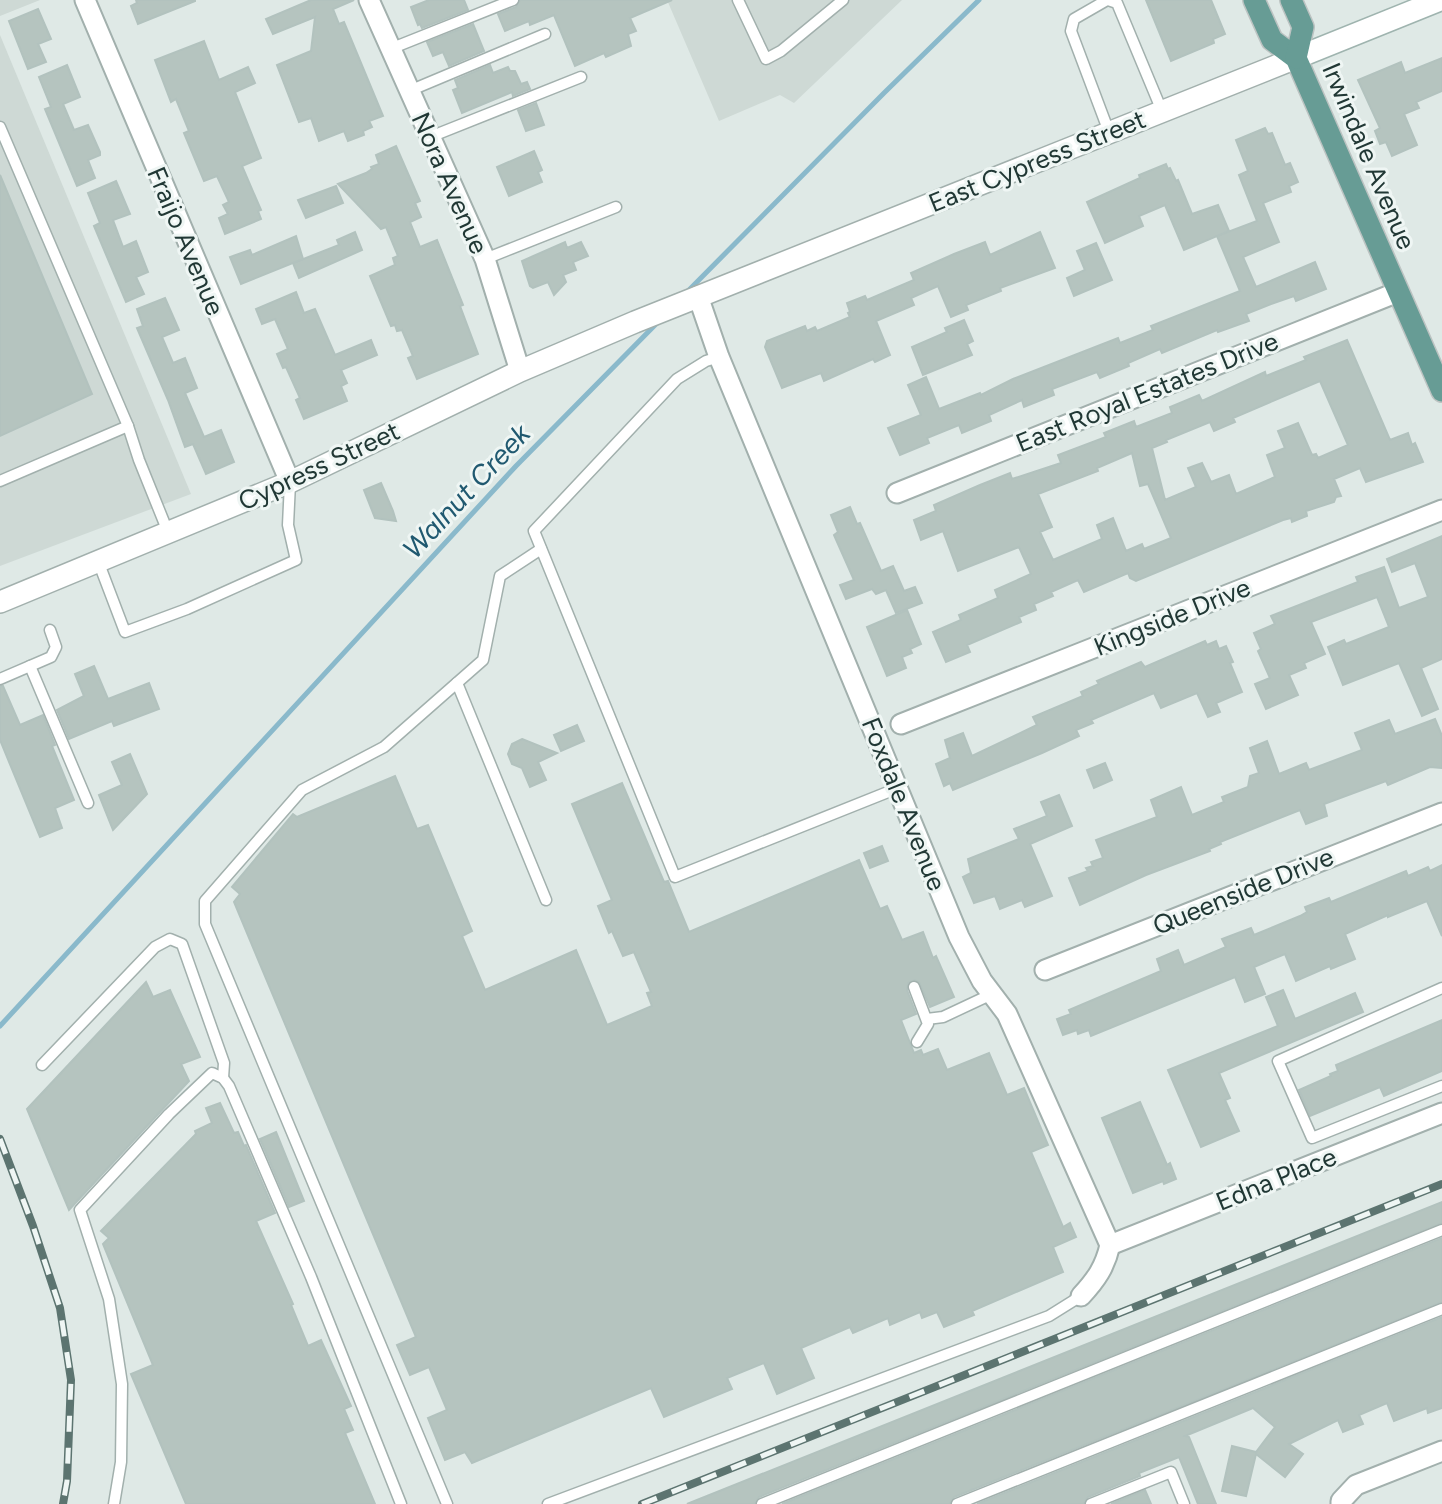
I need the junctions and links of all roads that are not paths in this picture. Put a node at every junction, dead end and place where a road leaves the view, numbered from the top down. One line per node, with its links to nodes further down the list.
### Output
1 (85, 0): 29 (street, Fraijo Avenue)
2 (369, 0): 11 (street, Nora Avenue)
3 (513, 0): 11 (lane)
4 (738, 0): 5 (lane)
5 (843, 0)
6 (1108, 0): 15 (lane); 17 (lane)
7 (1254, 0): 12 (main road, Irwindale Avenue)
8 (1291, 0): 12 (main road, Irwindale Avenue)
9 (1440, 0): 12 (street, East Cypress Street)
10 (545, 34): 14 (lane)
11 (390, 49): 14 (street, Nora Avenue)
12 (1296, 58): 15 (street, East Cypress Street); 21 (main road, Irwindale Avenue)
13 (581, 77): 18 (lane)
14 (409, 91): 18 (street, Nora Avenue)
15 (1162, 111): 17 (street, East Cypress Street)
16 (0, 127): 27 (lane)
17 (1109, 132): 22 (street, East Cypress Street)
18 (429, 138): 20 (street, Nora Avenue)
19 (616, 208): 20 (lane)
20 (485, 259): 25 (street, Nora Avenue)
21 (1398, 292): 26 (main road, Irwindale Avenue); 30 (street, East Royal Estates Drive)
22 (705, 295): 23 (street, East Cypress Street); 24 (street, Foxdale Avenue)
23 (635, 322): 25 (street, Cypress Street)
24 (719, 357): 33 (lane); 41 (street, Foxdale Avenue)
25 (520, 371): 29 (street, Cypress Street)
26 (1442, 391)
27 (128, 426): 28 (lane); 32 (lane)
28 (0, 481)
29 (290, 482): 32 (street, Cypress Street); 34 (lane)
30 (897, 493)
31 (1442, 510): 40 (street, Kingside Drive)
32 (169, 533): 34 (street, Cypress Street)
33 (541, 549): 39 (lane); 41 (lane)
34 (98, 561): 35 (street, Cypress Street)
35 (0, 602)
36 (50, 630): 37 (lane)
37 (30, 666): 38 (lane); 42 (lane)
38 (0, 679)
39 (457, 682): 44 (lane); 63 (lane)
40 (901, 724)
41 (898, 788): 48 (street, Foxdale Avenue)
42 (88, 803)
43 (1442, 813): 45 (street, Queenside Drive)
44 (546, 900)
45 (1045, 970)
46 (914, 986): 49 (lane)
47 (1442, 988): 53 (lane)
48 (992, 994): 49 (lane); 56 (street, Foxdale Avenue)
49 (928, 1018): 50 (lane)
50 (917, 1042)
51 (42, 1065): 52 (lane)
52 (223, 1078): 61 (lane); 62 (lane)
53 (1442, 1086)
54 (1442, 1114): 56 (street, Edna Place)
55 (1442, 1230): 65 (lane)
56 (1110, 1245): 57 (street)
57 (1081, 1296): 64 (lane)
58 (1442, 1309): 66 (lane)
59 (1442, 1451): 60 (street)
60 (1341, 1502)
61 (114, 1504)
62 (401, 1504)
63 (447, 1504)
64 (548, 1504)
65 (762, 1504)
66 (957, 1504)
67 (1091, 1504): 68 (lane)
68 (1184, 1504)

